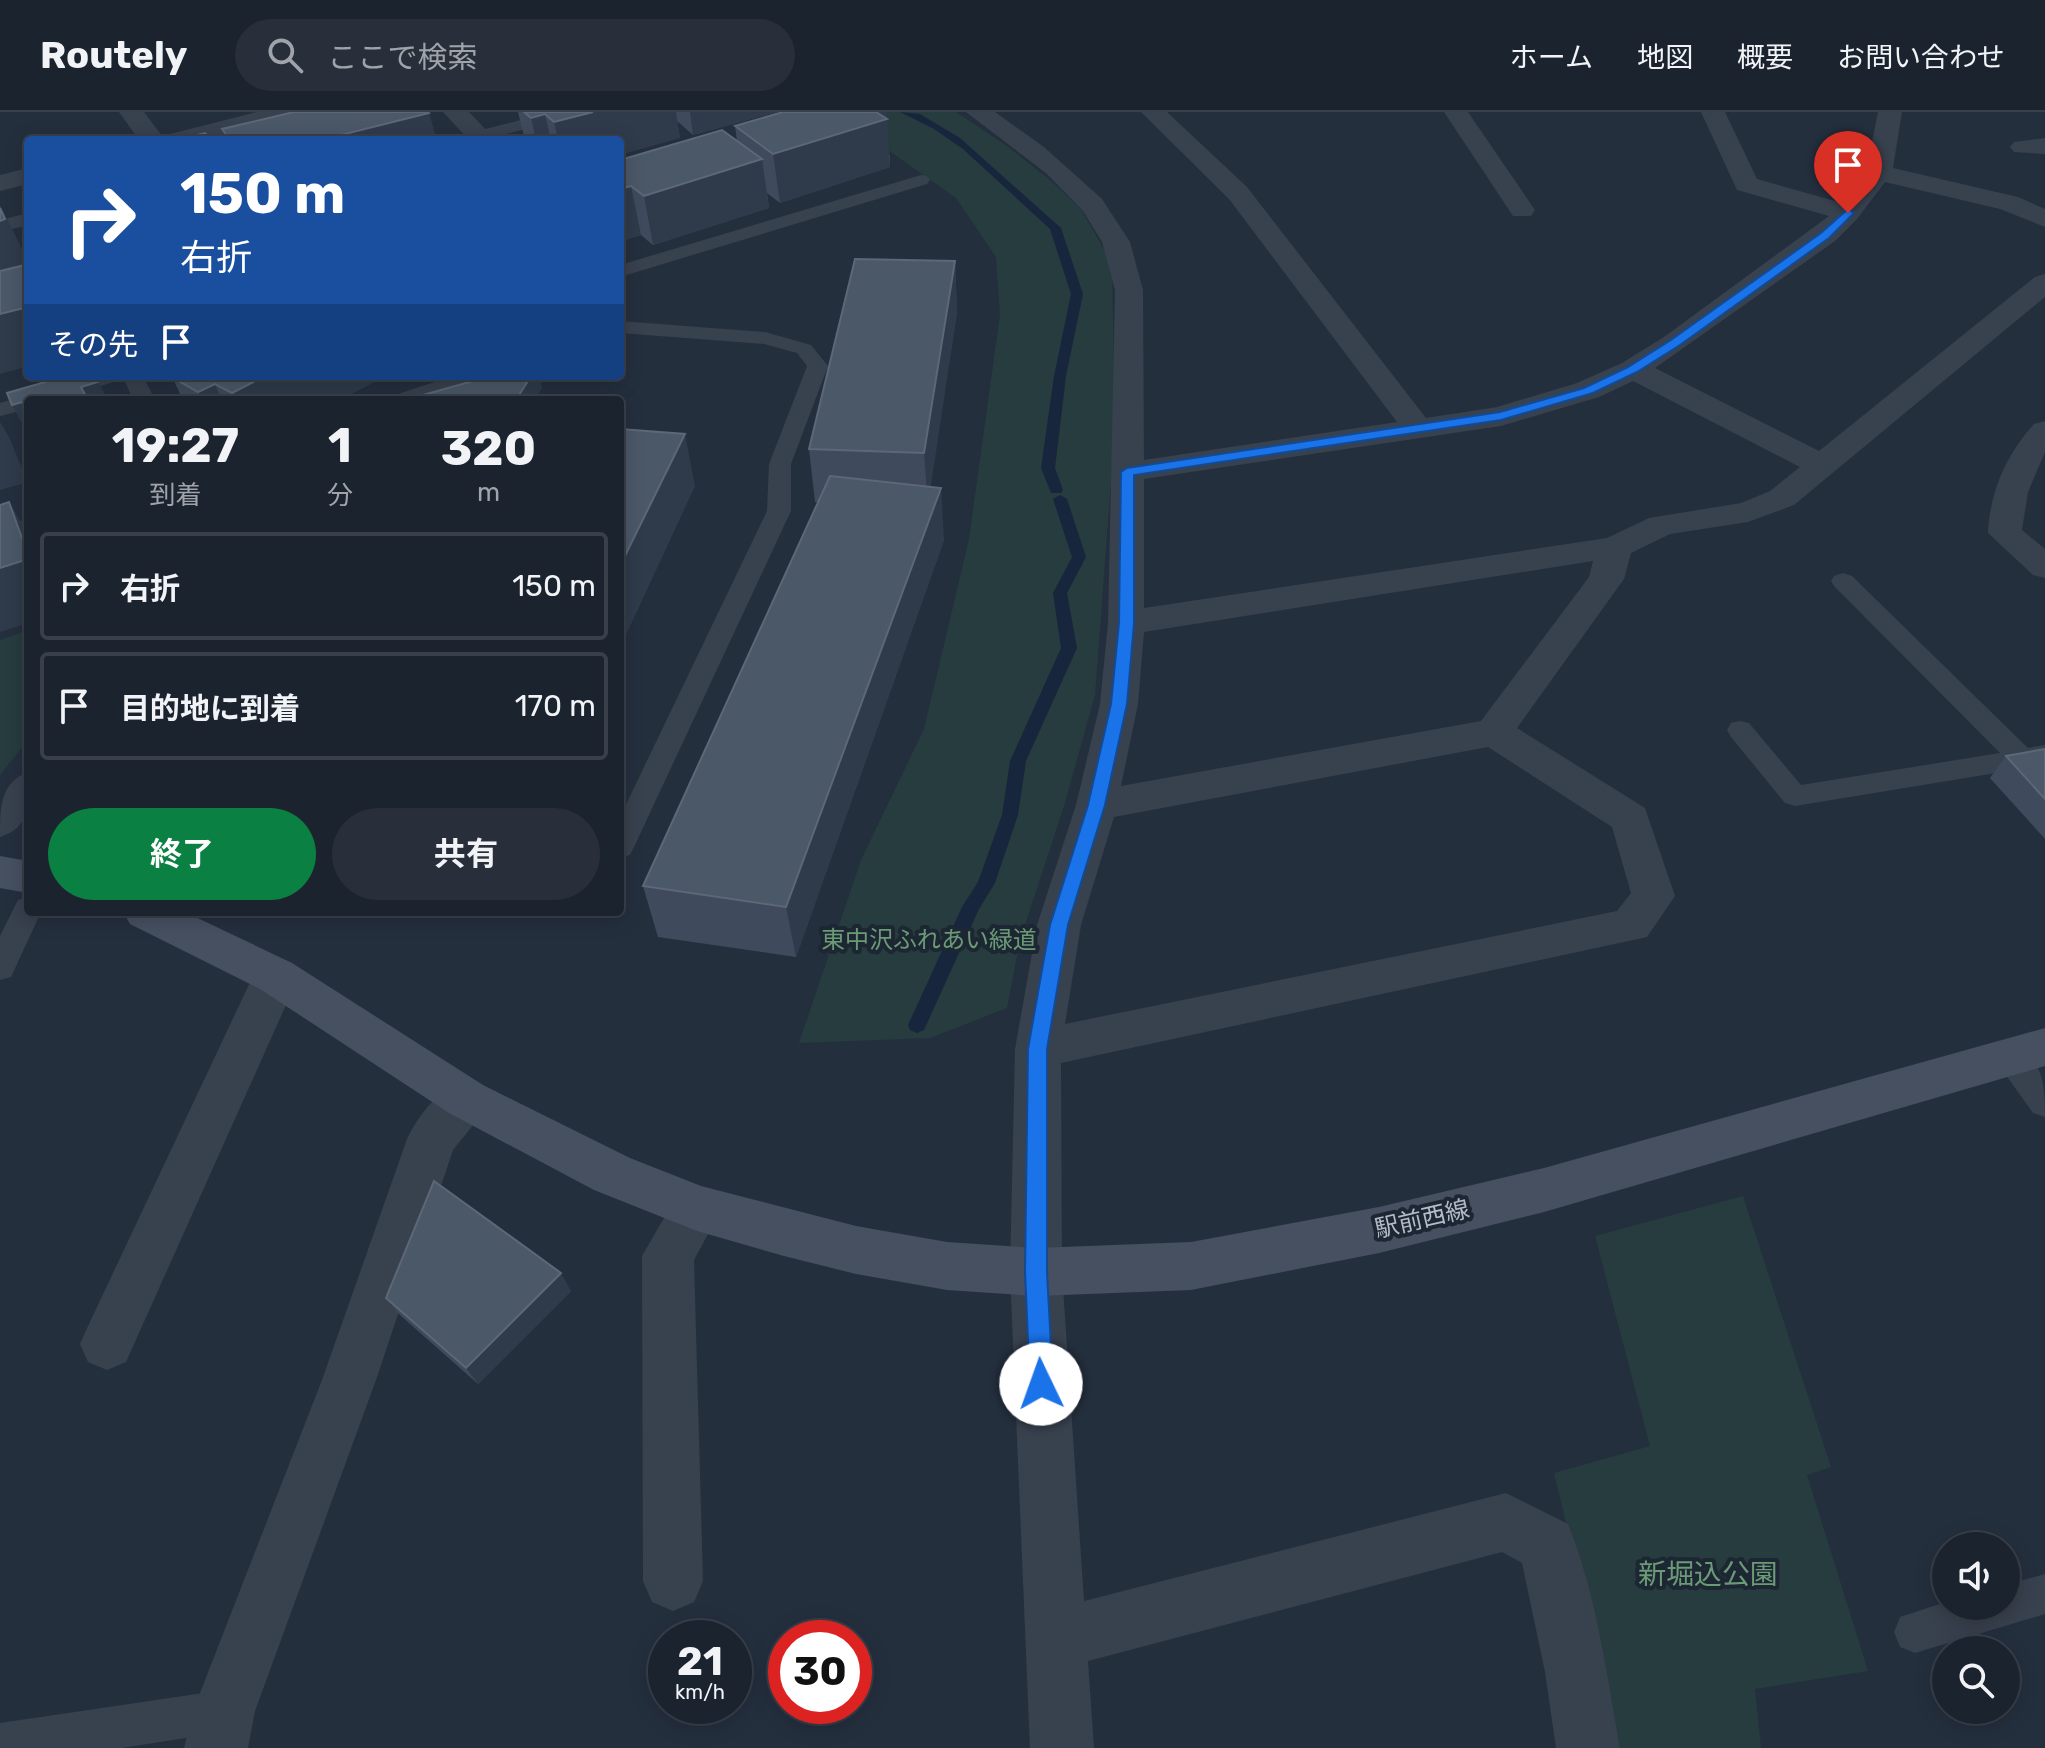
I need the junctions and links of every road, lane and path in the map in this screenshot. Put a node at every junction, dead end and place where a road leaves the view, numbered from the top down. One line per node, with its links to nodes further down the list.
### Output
1 (131, 112): 10 (street)
2 (287, 112): 11 (street)
3 (455, 112): 12 (street)
4 (571, 112): 13 (lane)
5 (978, 112): 36 (street)
6 (1153, 112): 33 (street)
7 (1456, 112): 18 (street)
8 (1713, 112): 19 (street)
9 (1890, 112): 14 (street)
10 (149, 136)
11 (188, 136)
12 (479, 136)
13 (488, 136)
14 (1879, 173): 19 (street); 20 (street)
15 (24, 178): 17 (street)
16 (921, 180): 23 (lane)
17 (0, 183)
18 (1522, 210)
19 (1848, 213): 26 (street)
20 (2045, 219)
21 (24, 220): 22 (lane)
22 (0, 226)
23 (624, 270)
24 (2045, 283): 35 (street)
25 (624, 327): 49 (lane)
26 (1633, 369): 33 (street); 35 (street)
27 (100, 380): 29 (lane)
28 (472, 380): 30 (street)
29 (47, 396)
30 (424, 396)
31 (24, 403): 32 (lane)
32 (0, 410)
33 (1419, 430): 36 (street)
34 (2045, 431): 40 (street)
35 (1821, 465): 39 (street)
36 (1127, 472): 42 (street)
37 (24, 527): 38 (lane)
38 (0, 535)
39 (1615, 547): 42 (street); 44 (street)
40 (2045, 567)
41 (1843, 581): 45 (lane)
42 (1126, 623): 47 (street)
43 (1740, 730): 45 (lane)
44 (1494, 732): 47 (street); 56 (street)
45 (2032, 756)
46 (24, 792): 48 (street)
47 (1097, 805): 56 (street)
48 (0, 822)
49 (624, 839)
50 (0, 872): 51 (street)
51 (24, 876)
52 (24, 916): 54 (lane)
53 (153, 916): 55 (street, 駅前西線)
54 (0, 968)
55 (276, 976): 58 (street, 駅前西線); 62 (street)
56 (1038, 1049): 61 (street)
57 (2027, 1052): 59 (lane); 61 (street, 駅前西線)
58 (466, 1099): 60 (street, 駅前西線); 69 (street)
59 (2045, 1103)
60 (697, 1208): 61 (street, 駅前西線); 63 (street)
61 (1036, 1272): 68 (street)
62 (107, 1344)
63 (673, 1581)
64 (2045, 1594): 65 (lane)
65 (2020, 1602)
66 (1957, 1620): 67 (lane)
67 (1915, 1632)
68 (1057, 1634): 71 (street); 72 (street)
69 (220, 1730): 70 (lane)
70 (0, 1745)
71 (1062, 1748)
72 (1588, 1748)

